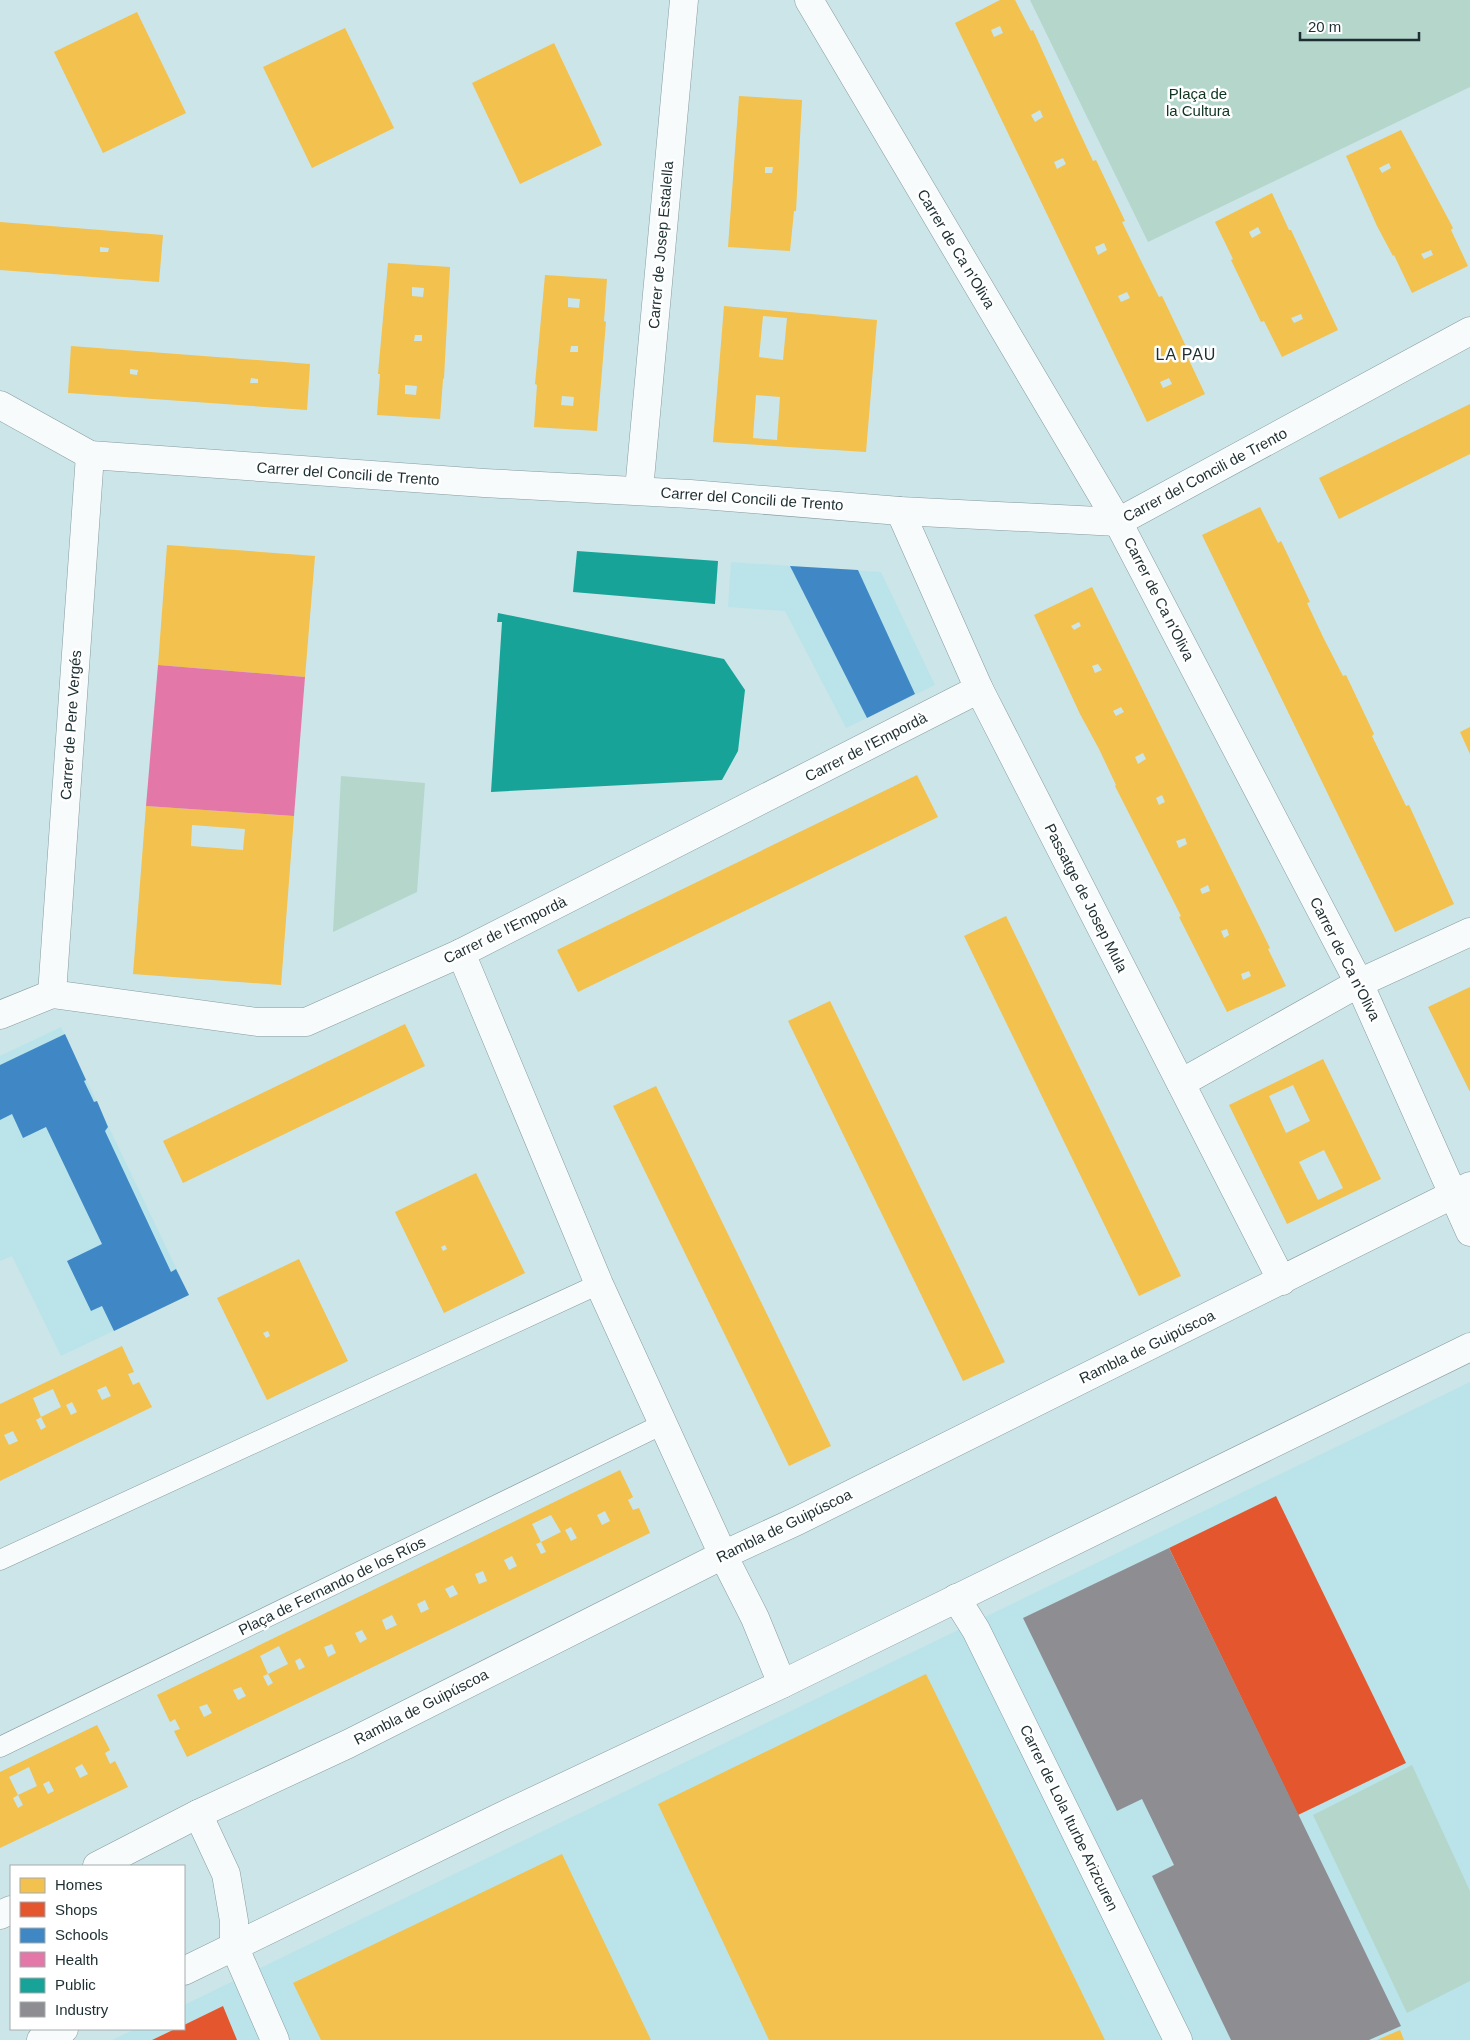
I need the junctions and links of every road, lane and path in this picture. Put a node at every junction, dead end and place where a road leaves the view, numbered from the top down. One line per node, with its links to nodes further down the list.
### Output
1 (684, 0): 6 (street, Carrer de Josep Estalella)
2 (809, 0): 8 (street, Carrer de Ca n'Oliva)
3 (1470, 331): 8 (street, Carrer del Concili de Trento)
4 (0, 406): 5 (street, Carrer del Concili de Trento)
5 (90, 455): 6 (street, Carrer del Concili de Trento); 13 (street, Carrer de Pere Vergés)
6 (639, 490): 7 (street, Carrer del Concili de Trento)
7 (900, 511): 8 (street, Carrer del Concili de Trento); 9 (street, Passatge de Josep Mula)
8 (1118, 522): 12 (street, Carrer de Ca n'Oliva)
9 (979, 689): 11 (street, Carrer de l'Empordà); 15 (street, Passatge de Josep Mula)
10 (1470, 932): 12 (street)
11 (461, 953): 13 (street, Carrer de l'Empordà); 19 (street)
12 (1359, 983): 15 (street); 16 (street, Carrer de Ca n'Oliva)
13 (52, 994): 14 (street, Carrer de l'Empordà)
14 (0, 1015)
15 (1180, 1083): 18 (street, Passatge de Josep Mula)
16 (1462, 1190): 17 (street, Carrer de Ca n'Oliva); 18 (street, Rambla de Guipúscoa)
17 (1470, 1232)
18 (1282, 1281): 22 (street, Rambla de Guipúscoa)
19 (599, 1284): 21 (street); 23 (lane)
20 (1470, 1347): 24 (street)
21 (664, 1424): 22 (street); 26 (lane, Plaça de Fernando de los Ríos)
22 (723, 1555): 25 (street); 27 (street, Rambla de Guipúscoa)
23 (0, 1560)
24 (956, 1598): 25 (street); 34 (street, Carrer de Lola Iturbe Arizcuren)
25 (782, 1684): 29 (street)
26 (0, 1747)
27 (198, 1814): 28 (street, Rambla de Guipúscoa); 29 (street)
28 (100, 1865)
29 (234, 1946): 30 (street); 33 (street)
30 (185, 1970)
31 (62, 2030): 32 (street)
32 (41, 2040)
33 (275, 2040)
34 (1178, 2040)

